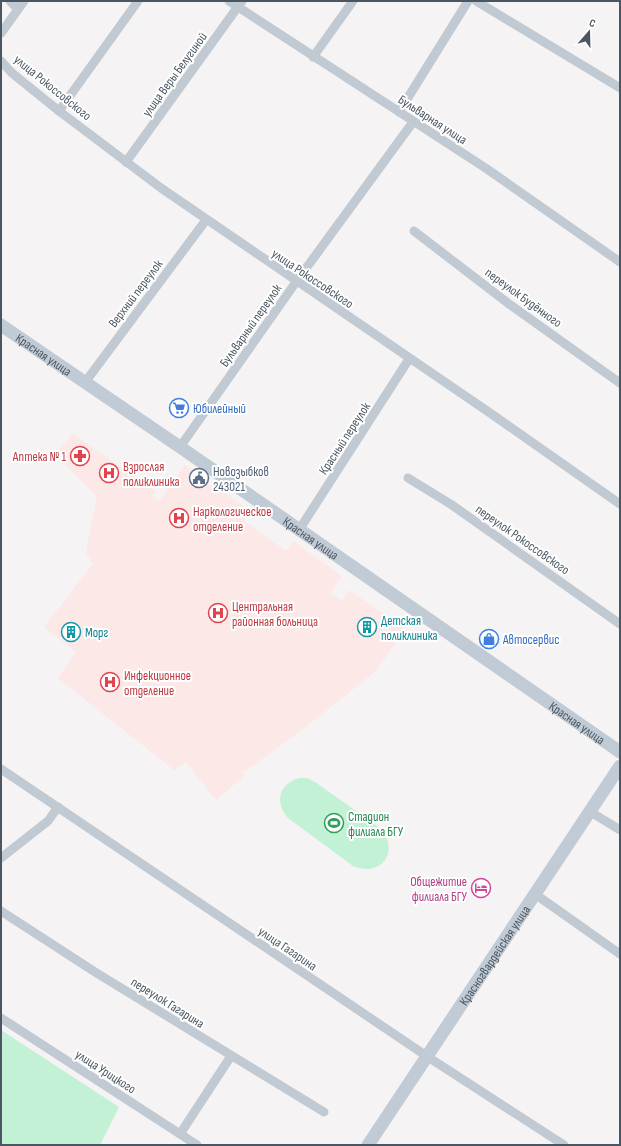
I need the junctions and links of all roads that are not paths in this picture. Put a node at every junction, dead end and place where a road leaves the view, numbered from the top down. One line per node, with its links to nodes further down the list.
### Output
1 (10, 1): 9 (street)
2 (24, 1): 9 (street)
3 (138, 1): 14 (street)
4 (229, 1): 8 (street, Бульварная улица)
5 (354, 1): 11 (street)
6 (468, 1): 15 (street)
7 (476, 1): 13 (street)
8 (240, 4): 11 (street, Бульварная улица); 17 (street, улица Веры Белугиной)
9 (18, 9): 10 (street)
10 (1, 33)
11 (313, 57): 15 (street, Бульварная улица)
12 (1, 61): 14 (street, улица Рокоссовского)
13 (620, 88)
14 (59, 111): 17 (street, улица Рокоссовского)
15 (399, 112): 16 (street, Бульварная улица)
16 (413, 122): 20 (street, Бульварная улица); 21 (street, Бульварный переулок)
17 (126, 162): 18 (street, улица Рокоссовского)
18 (206, 220): 21 (street, улица Рокоссовского); 24 (street, Верхний переулок)
19 (414, 231): 25 (street, переулок Будённого)
20 (620, 262)
21 (296, 282): 23 (street, улица Рокоссовского); 26 (street, Бульварный переулок)
22 (1, 324): 24 (main road, Красная улица)
23 (409, 359): 28 (street, улица Рокоссовского); 29 (street, Красный переулок)
24 (86, 382): 26 (main road, Красная улица)
25 (620, 383)
26 (180, 447): 29 (main road, Красная улица)
27 (408, 478): 30 (street, переулок Рокоссовского)
28 (620, 504)
29 (299, 530): 31 (main road, Красная улица)
30 (620, 624)
31 (620, 752)
32 (620, 766): 35 (main road, Красногвардейская улица)
33 (1, 769): 34 (street, улица Гагарина)
34 (58, 807): 37 (street); 43 (street, улица Гагарина)
35 (590, 811): 36 (street); 38 (main road, Красногвардейская улица)
36 (620, 830)
37 (1, 858)
38 (535, 894): 40 (street); 43 (main road, Красногвардейская улица)
39 (1, 911): 42 (street, переулок Гагарина)
40 (620, 954)
41 (1, 1018): 45 (street, улица Урицкого)
42 (231, 1056): 44 (street, переулок Гагарина); 45 (street)
43 (428, 1057): 47 (main road, Красногвардейская улица); 48 (street, улица Гагарина)
44 (324, 1112)
45 (180, 1134): 46 (street, улица Урицкого)
46 (198, 1145)
47 (368, 1145)
48 (564, 1145)

